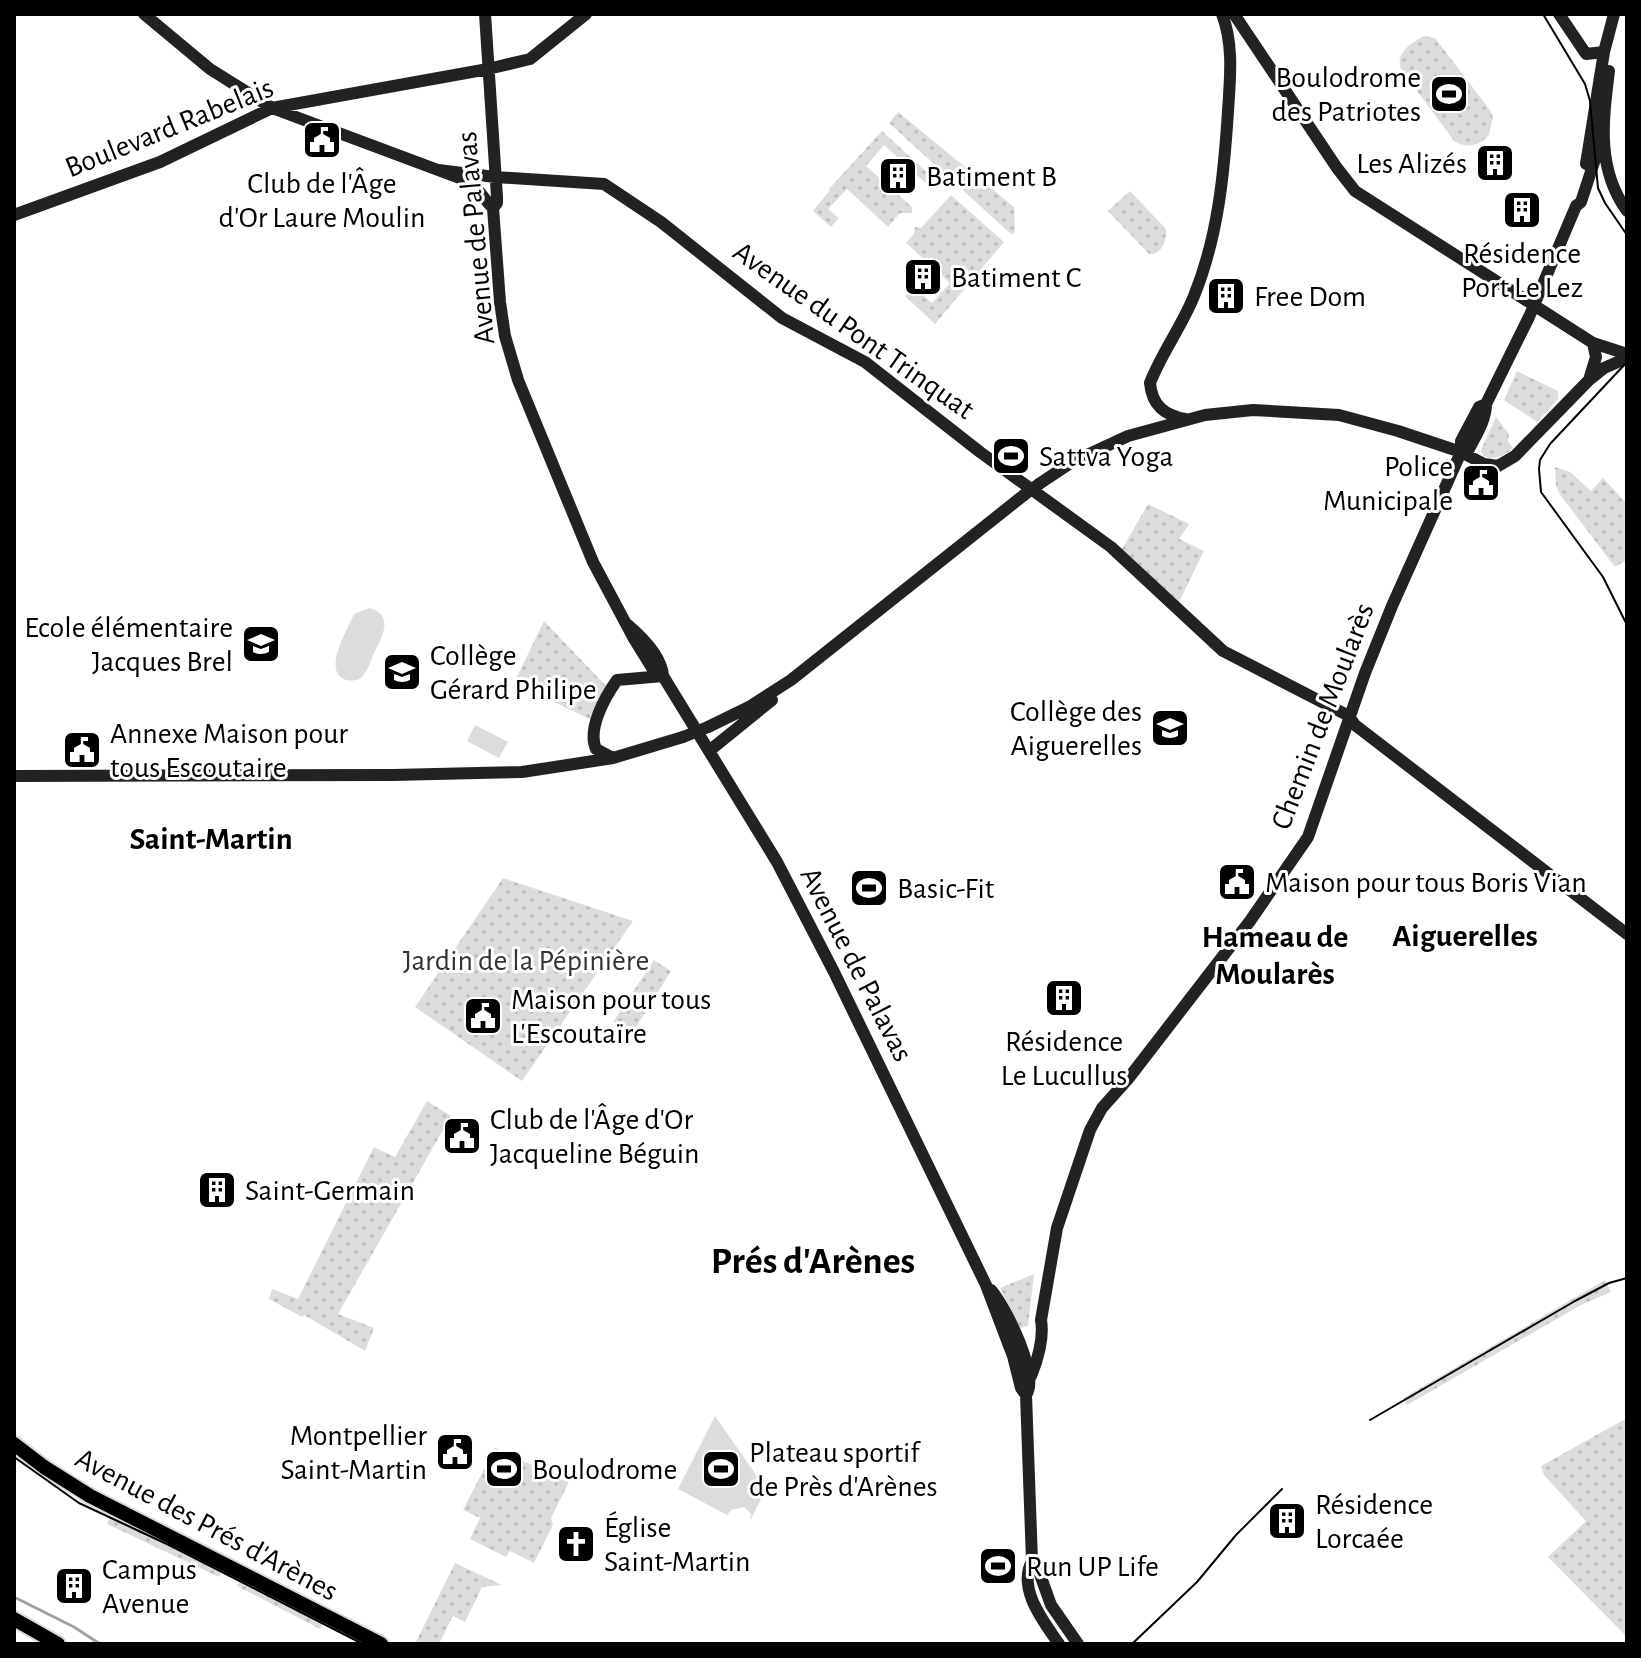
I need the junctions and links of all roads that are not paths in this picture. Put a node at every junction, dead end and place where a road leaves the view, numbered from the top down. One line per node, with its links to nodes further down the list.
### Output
1 (144, 14): 13 (main road)
2 (485, 14): 12 (main road, Avenue de Palavas)
3 (586, 14): 12 (main road, Boulevard Rabelais)
4 (1222, 14): 11 (main road)
5 (1234, 14): 9 (main road)
6 (1559, 14): 10 (main road)
7 (1614, 14): 8 (main road)
8 (1611, 32): 10 (main road, Chemin de Moularès); 14 (main road)
9 (1253, 45): 11 (main road); 22 (main road)
10 (1604, 52): 18 (main road, Chemin de Moularès)
11 (1230, 53): 26 (main road)
12 (488, 69): 13 (main road, Boulevard Rabelais); 16 (main road, Avenue de Palavas)
13 (272, 108): 15 (main road); 21 (main road, Boulevard Rabelais)
14 (1602, 128): 18 (main road, Chemin de Moularès); 20 (main road)
15 (438, 170): 16 (main road, Avenue du Pont Trinquat); 17 (main road)
16 (495, 177): 17 (main road); 19 (main road, Avenue de Palavas); 30 (main road, Avenue du Pont Trinquat)
17 (483, 193): 19 (main road)
18 (1576, 206): 22 (main road, Chemin de Moularès)
19 (493, 208): 29 (main road, Avenue de Palavas)
20 (1627, 211)
21 (14, 215)
22 (1534, 305): 23 (main road); 27 (main road, Chemin de Moularès)
23 (1597, 346): 24 (main road); 25 (main road)
24 (1627, 356): 25 (main road)
25 (1589, 380): 27 (main road)
26 (1185, 419): 27 (main road); 28 (main road, bridge)
27 (1469, 453): 30 (main road, Chemin de Moularès)
28 (814, 663): 31 (main road); 32 (main road, bridge)
29 (663, 676): 31 (main road, Avenue de Palavas); 32 (main road)
30 (1349, 716): 34 (main road, Avenue du Pont Trinquat); 35 (main road, Chemin de Moularès)
31 (709, 751): 37 (main road, Avenue de Palavas)
32 (613, 758): 33 (main road)
33 (14, 776)
34 (1627, 934)
35 (1041, 1320): 36 (main road, Chemin de Moularès); 37 (main road, Chemin de Moularès)
36 (1039, 1346): 37 (main road); 38 (main road, Chemin de Moularès)
37 (1017, 1354): 38 (main road, Avenue de Palavas); 39 (main road, Avenue de Palavas)
38 (1031, 1376): 39 (main road, Avenue de Palavas)
39 (1026, 1395): 41 (main road, Avenue de Palavas)
40 (14, 1444): 46 (main road, Avenue des Prés d'Arènes)
41 (1032, 1561): 42 (main road, Avenue de Palavas); 43 (main road, Avenue de Palavas)
42 (1051, 1605): 43 (main road); 48 (main road, Avenue de Palavas)
43 (1037, 1611): 47 (main road, Avenue de Palavas)
44 (14, 1619): 45 (main road)
45 (58, 1644)
46 (381, 1644)
47 (1059, 1644)
48 (1078, 1644)

